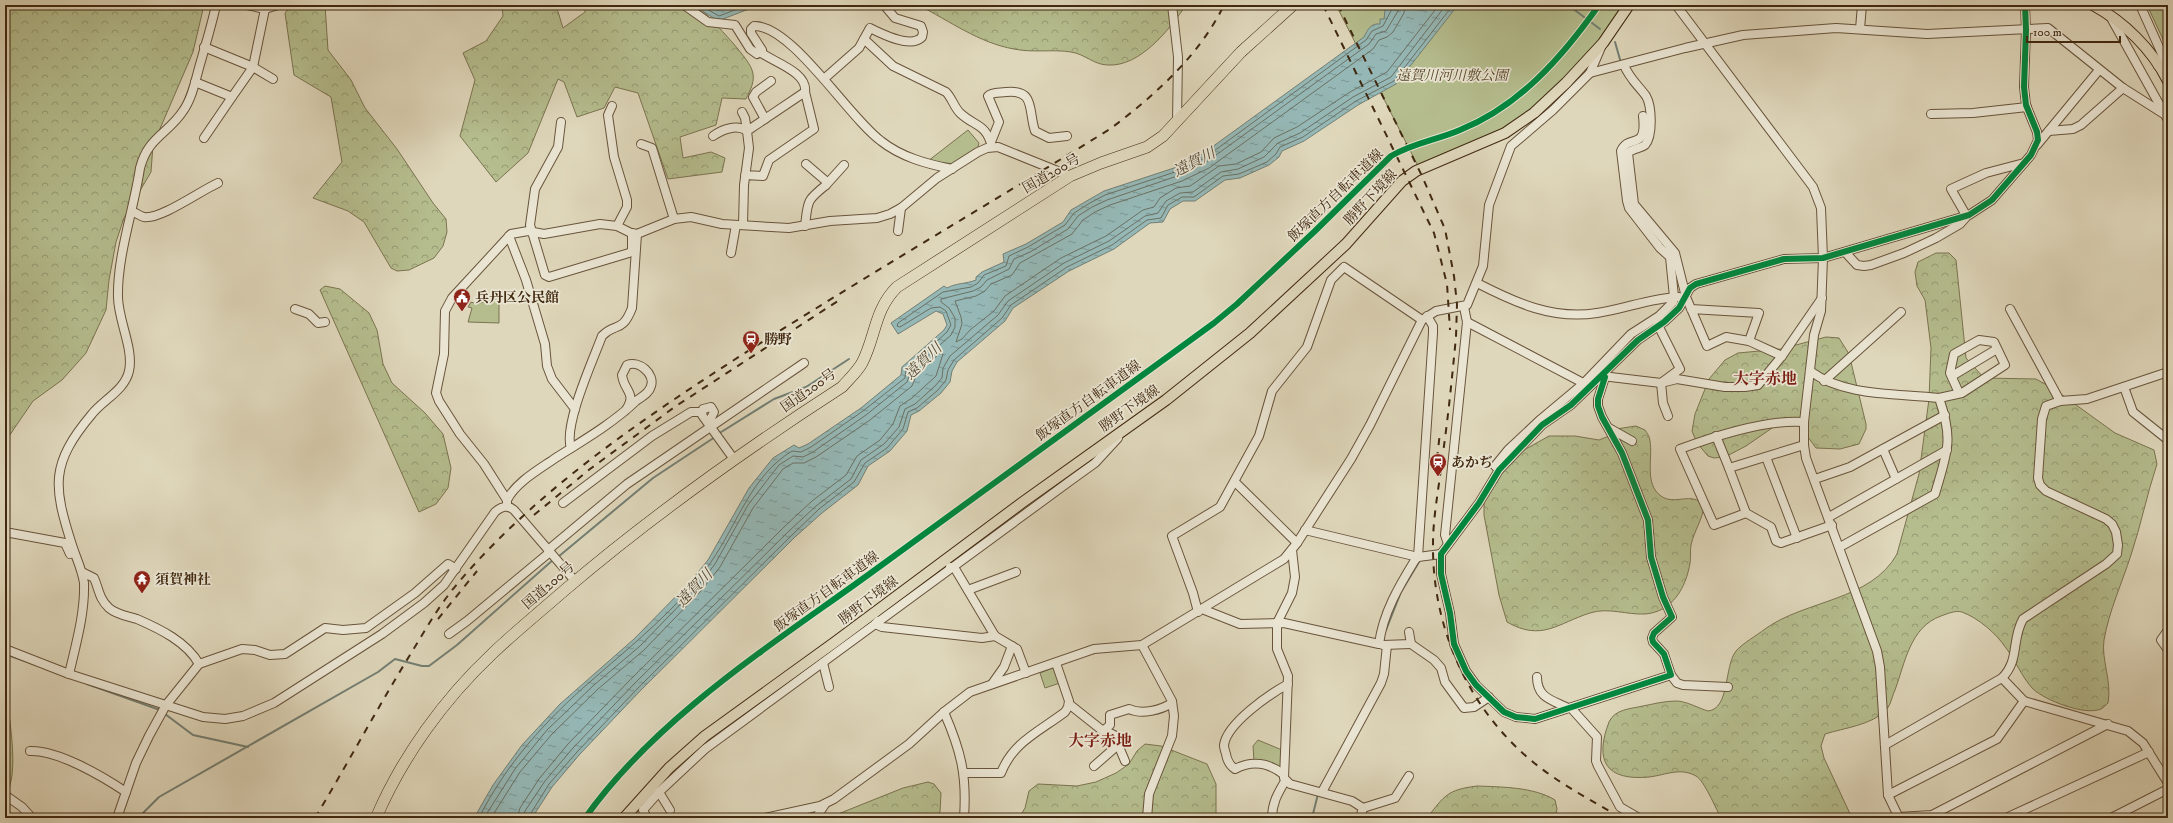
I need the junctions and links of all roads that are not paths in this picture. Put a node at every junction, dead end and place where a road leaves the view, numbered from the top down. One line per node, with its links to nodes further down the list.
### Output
1 (216, 5): 21 (street)
2 (247, 5): 14 (street)
3 (278, 5): 14 (street)
4 (684, 5): 22 (street)
5 (884, 5): 18 (street)
6 (1172, 5): 43 (street)
7 (1293, 5): 43 (highway, 国道200号)
8 (1629, 5): 19 (main road, 勝野下境線)
9 (1676, 5): 20 (street)
10 (1862, 5): 16 (street)
11 (2025, 5): 17 (street)
12 (2093, 5): 15 (main road)
13 (2140, 5): 24 (street)
14 (265, 9): 25 (street)
15 (2107, 11): 24 (main road); 41 (street)
16 (1860, 29): 17 (street); 20 (street)
17 (2026, 30): 26 (street); 37 (street)
18 (864, 39): 28 (street); 52 (street)
19 (1603, 43): 27 (street); 111 (main road, 勝野下境線)
20 (1706, 44): 23 (street); 75 (street)
21 (204, 47): 25 (street); 32 (street)
22 (760, 52): 28 (street); 34 (street)
23 (1622, 65): 27 (street); 45 (street)
24 (2158, 66): 31 (main road)
25 (253, 67): 29 (street); 35 (street)
26 (2099, 70): 33 (street); 47 (street)
27 (1590, 73): 76 (street)
28 (825, 78): 57 (street)
29 (274, 79)
30 (771, 81): 42 (street)
31 (2168, 81)
32 (195, 82): 35 (street); 63 (street)
33 (2123, 88): 41 (street); 47 (street)
34 (805, 92): 42 (street); 58 (street)
35 (232, 97): 50 (street)
36 (612, 106): 67 (street)
37 (2027, 108): 39 (street); 53 (street)
38 (742, 112): 46 (street)
39 (1931, 114)
40 (1643, 116): 45 (street)
41 (2166, 117)
42 (765, 119): 46 (street)
43 (1177, 121): 59 (highway, 国道200号)
44 (562, 122): 70 (street)
45 (1648, 125): 77 (street); 78 (street)
46 (747, 131): 48 (street); 58 (street)
47 (2049, 131): 53 (street)
48 (713, 136)
49 (1067, 136): 52 (street)
50 (204, 138)
51 (641, 144): 65 (street)
52 (991, 144): 57 (street); 59 (street)
53 (2036, 146): 54 (street)
54 (2024, 163): 64 (street); 64 (street)
55 (806, 164): 61 (street)
56 (844, 165): 61 (street)
57 (952, 169): 62 (street)
58 (745, 175): 66 (street)
59 (1070, 176): 120 (highway, 国道200号)
60 (218, 184): 63 (street)
61 (826, 185): 68 (street)
62 (901, 208): 68 (street); 69 (street)
63 (132, 211): 140 (street)
64 (1968, 215): 73 (street); 73 (street)
65 (674, 220): 66 (street); 71 (street)
66 (739, 225): 68 (street); 74 (street)
67 (618, 226): 70 (street); 71 (street)
68 (805, 226)
69 (898, 231)
70 (531, 232): 71 (street); 72 (street)
71 (635, 234): 104 (street)
72 (509, 236): 104 (street); 126 (street)
73 (1845, 252): 75 (street)
74 (731, 253)
75 (1823, 258): 78 (street); 79 (street)
76 (1477, 284): 77 (street); 80 (street)
77 (1674, 297): 78 (street); 99 (street)
78 (1686, 297): 82 (street); 88 (street)
79 (1822, 297): 91 (street); 93 (street)
80 (1464, 307): 85 (street); 87 (street)
81 (295, 309): 86 (street)
82 (1691, 309): 89 (street); 89 (street)
83 (2010, 309): 103 (street)
84 (1901, 312): 97 (street)
85 (1425, 318): 124 (street); 130 (street); 138 (street)
86 (324, 322)
87 (1467, 322): 99 (street); 133 (street)
88 (1658, 326): 95 (street); 98 (street)
89 (1749, 341): 91 (street)
90 (1997, 349): 96 (street); 96 (street); 101 (street)
91 (1782, 356): 98 (street)
92 (804, 363): 109 (street)
93 (1810, 371): 97 (street); 108 (street)
94 (2168, 372): 100 (street)
95 (1603, 376): 98 (street); 99 (street); 110 (street)
96 (1952, 376): 101 (street)
97 (1824, 381): 102 (street)
98 (1661, 383): 107 (street)
99 (1586, 385): 133 (street)
100 (2124, 388): 103 (street); 113 (street)
101 (1959, 393): 102 (street)
102 (1939, 398): 106 (street)
103 (2060, 401): 171 (street)
104 (575, 409): 116 (street)
105 (625, 411): 105 (street); 116 (street)
106 (1945, 415): 117 (street); 118 (street)
107 (1668, 416)
108 (1804, 422): 112 (street); 115 (street)
109 (711, 426): 120 (street); 125 (street); 136 (street)
110 (1608, 428): 114 (street); 169 (street)
111 (1124, 430): 129 (main road, 勝野下境線); 139 (street)
112 (1716, 436): 121 (street); 127 (street)
113 (2168, 440)
114 (1632, 441)
115 (1804, 446): 119 (street); 122 (street)
116 (571, 448): 126 (street)
117 (1883, 449): 122 (street); 123 (street)
118 (1947, 450): 123 (street); 135 (street)
119 (1766, 457): 121 (street); 132 (street)
120 (733, 458): 144 (highway, 国道200号)
121 (1729, 468): 127 (street)
122 (1815, 479): 128 (street)
123 (1896, 479): 128 (street)
124 (1235, 482): 134 (street); 147 (street)
125 (562, 502)
126 (507, 503): 136 (street); 141 (street)
127 (1746, 513): 132 (street)
128 (1831, 521): 132 (street); 135 (street)
129 (985, 530): 139 (street); 143 (main road, 勝野下境線)
130 (1305, 530): 134 (street); 138 (street)
131 (5, 532): 140 (street)
132 (1797, 538)
133 (1448, 544): 137 (street)
134 (1294, 547): 147 (street); 149 (street)
135 (1840, 547): 189 (street)
136 (549, 551): 144 (street); 154 (street)
137 (1441, 554): 138 (street); 176 (street)
138 (1418, 557): 159 (street)
139 (956, 565): 143 (street); 145 (street); 150 (street)
140 (81, 569): 165 (street); 168 (street)
141 (456, 569): 148 (street); 153 (street)
142 (1016, 572): 145 (street)
143 (918, 580): 146 (main road, 勝野下境線)
144 (576, 581): 211 (highway, 国道200号)
145 (968, 590): 155 (street)
146 (893, 599): 150 (street); 156 (main road, 勝野下境線)
147 (1200, 610): 149 (street); 158 (street)
148 (376, 622): 153 (street); 165 (street)
149 (1276, 623): 159 (street); 173 (street)
150 (875, 624): 155 (street); 164 (street)
151 (2168, 630): 162 (street)
152 (1409, 632): 157 (street)
153 (383, 633): 180 (street)
154 (449, 634)
155 (995, 636): 160 (street)
156 (835, 642): 166 (street); 181 (main road, 勝野下境線)
157 (1410, 644): 159 (street); 176 (street)
158 (1142, 645): 163 (street); 178 (street)
159 (1383, 645): 202 (street)
160 (1012, 646): 167 (street); 172 (street)
161 (5, 649): 168 (street)
162 (2168, 650)
163 (1056, 662): 167 (street); 179 (street)
164 (823, 663): 166 (street); 174 (street)
165 (198, 664): 180 (street)
166 (810, 672): 187 (street)
167 (1026, 673): 172 (street)
168 (69, 674): 180 (street)
169 (1671, 675): 175 (street); 182 (street)
170 (1537, 677): 182 (street)
171 (2002, 678): 177 (street); 189 (street)
172 (992, 684): 183 (street)
173 (1288, 684): 197 (street); 197 (street)
174 (829, 687)
175 (1728, 687)
176 (1489, 697): 182 (street)
177 (2024, 701): 184 (street); 204 (street)
178 (1172, 703): 185 (street); 217 (street)
179 (1069, 704): 185 (street); 195 (street)
180 (166, 705): 200 (street)
181 (747, 706): 186 (main road, 勝野下境線); 187 (street)
182 (1569, 708): 220 (street)
183 (944, 712): 195 (street); 205 (street)
184 (2108, 724): 191 (street); 208 (street)
185 (1106, 730): 188 (street)
186 (710, 732): 193 (street); 212 (main road, 勝野下境線)
187 (724, 735): 193 (street)
188 (1118, 745): 192 (street); 194 (street)
189 (1885, 746): 204 (street)
190 (30, 751): 200 (street)
191 (2150, 752): 198 (street); 221 (street)
192 (1125, 761)
193 (686, 766): 201 (street)
194 (1094, 766)
195 (965, 773): 216 (street)
196 (1409, 776): 206 (street)
197 (1284, 778): 202 (street); 218 (street)
198 (2168, 782)
199 (2168, 789): 222 (street)
200 (126, 792): 210 (street)
201 (659, 792): 207 (street); 213 (street)
202 (1322, 792): 206 (street)
203 (5, 795): 209 (street)
204 (1888, 795): 208 (street)
205 (826, 803): 214 (street); 215 (street)
206 (1363, 808): 219 (street)
207 (670, 810)
208 (1898, 817)
209 (32, 818)
210 (116, 818)
211 (376, 818)
212 (624, 818)
213 (647, 818)
214 (765, 818)
215 (816, 818)
216 (964, 818)
217 (1147, 818)
218 (1272, 818)
219 (1360, 818)
220 (1639, 818)
221 (2006, 818)
222 (2111, 818)

